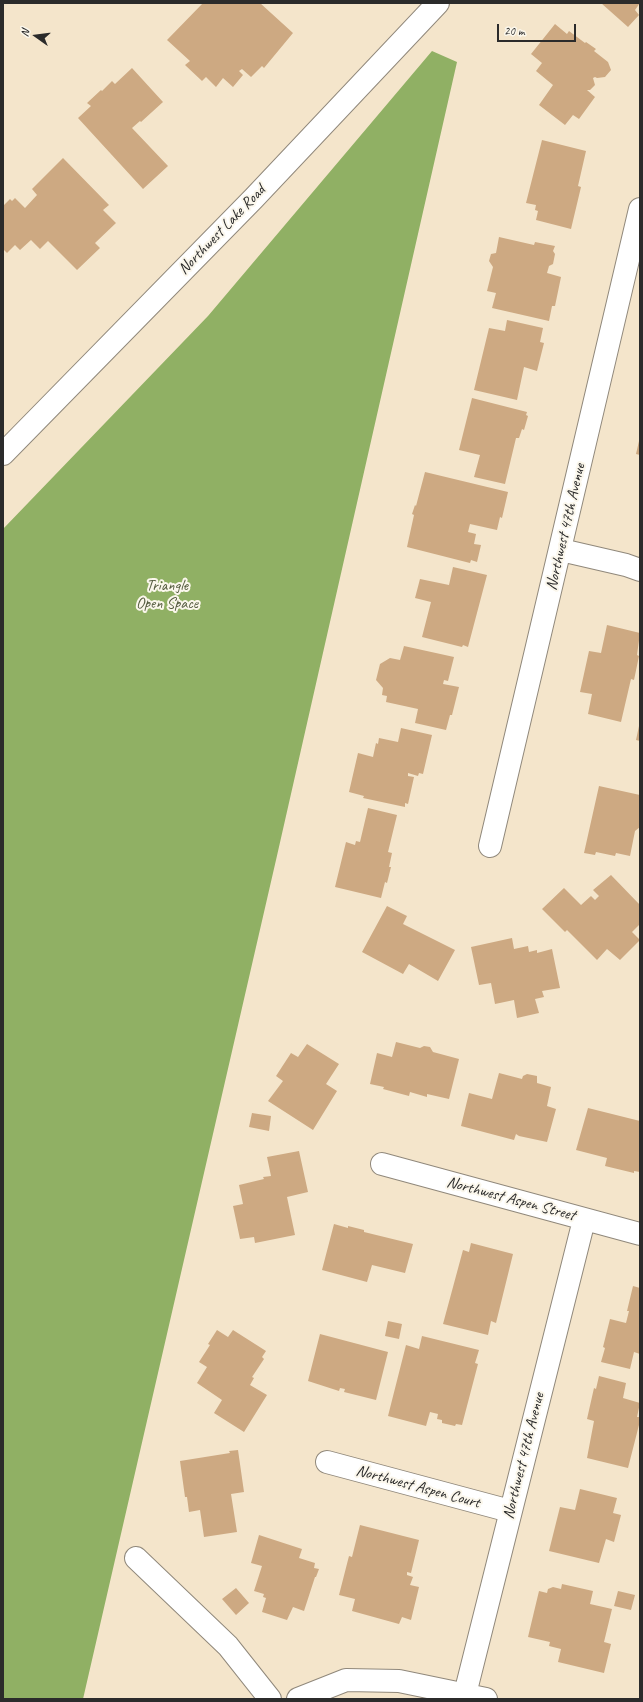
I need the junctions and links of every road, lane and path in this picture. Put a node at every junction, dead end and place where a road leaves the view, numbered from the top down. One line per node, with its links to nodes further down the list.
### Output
1 (438, 3): 3 (street, Northwest Lake Road)
2 (639, 215): 4 (street, Northwest 47th Avenue)
3 (3, 454)
4 (561, 550): 5 (street); 6 (street, Northwest 47th Avenue)
5 (640, 570)
6 (490, 846)
7 (382, 1164): 8 (street, Northwest Aspen Street)
8 (584, 1220): 9 (street, Northwest Aspen Street); 11 (street, Northwest 47th Avenue)
9 (640, 1234)
10 (327, 1462): 11 (street, Northwest Aspen Court)
11 (510, 1511): 13 (street, Northwest 47th Avenue)
12 (136, 1558): 14 (street)
13 (465, 1694): 15 (street); 16 (street)
14 (270, 1699)
15 (298, 1699)
16 (486, 1699)

